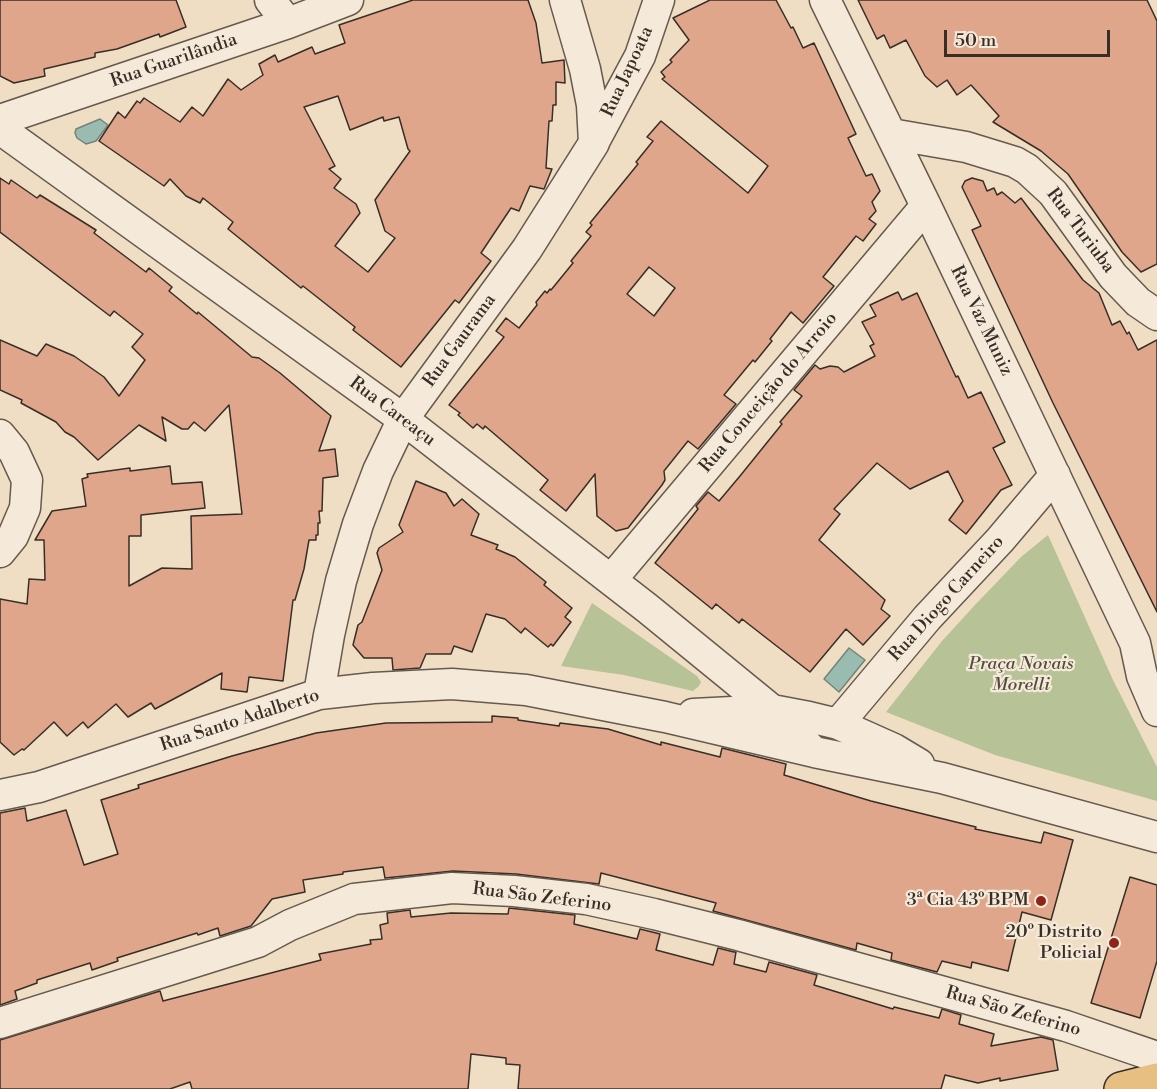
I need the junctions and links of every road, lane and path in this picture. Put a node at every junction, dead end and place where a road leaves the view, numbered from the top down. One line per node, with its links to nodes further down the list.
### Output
1 (348, 0): 5 (street, Rua Guarilândia)
2 (565, 0): 9 (street)
3 (659, 0): 9 (street, Rua Japoata)
4 (825, 0): 8 (street, Rua Vaz Muniz)
5 (279, 11): 6 (street, Rua Guarilândia)
6 (0, 120)
7 (0, 129): 12 (street, Rua Careaçu)
8 (891, 134): 10 (street, Rua Vaz Muniz); 11 (street, Rua Turiuba)
9 (594, 143): 12 (street, Rua Gaurama)
10 (926, 206): 14 (street, Rua Vaz Muniz); 16 (street, Rua Conceição do Arroio)
11 (1157, 315)
12 (404, 419): 16 (street, Rua Careaçu); 18 (street, Rua Gaurama)
13 (0, 435): 15 (street)
14 (1055, 475): 17 (street, Rua Vaz Muniz); 22 (street, Rua Diogo Carneiro)
15 (0, 552)
16 (611, 580): 19 (street, Rua Careaçu)
17 (1150, 661): 20 (street, Rua Vaz Muniz)
18 (319, 694): 21 (street, Rua Santo Adalberto); 25 (street, Rua Santo Adalberto)
19 (772, 710): 21 (street, Rua Santo Adalberto); 22 (street); 23 (street)
20 (1157, 711)
21 (665, 717): 23 (street, Rua Santo Adalberto)
22 (838, 724): 24 (street)
23 (814, 752): 24 (street)
24 (942, 777): 26 (street)
25 (0, 795)
26 (1157, 837)
27 (0, 1023): 28 (street, Rua São Zeferino)
28 (1157, 1058)
29 (1157, 1080): 30 (main road)
30 (1121, 1089)

